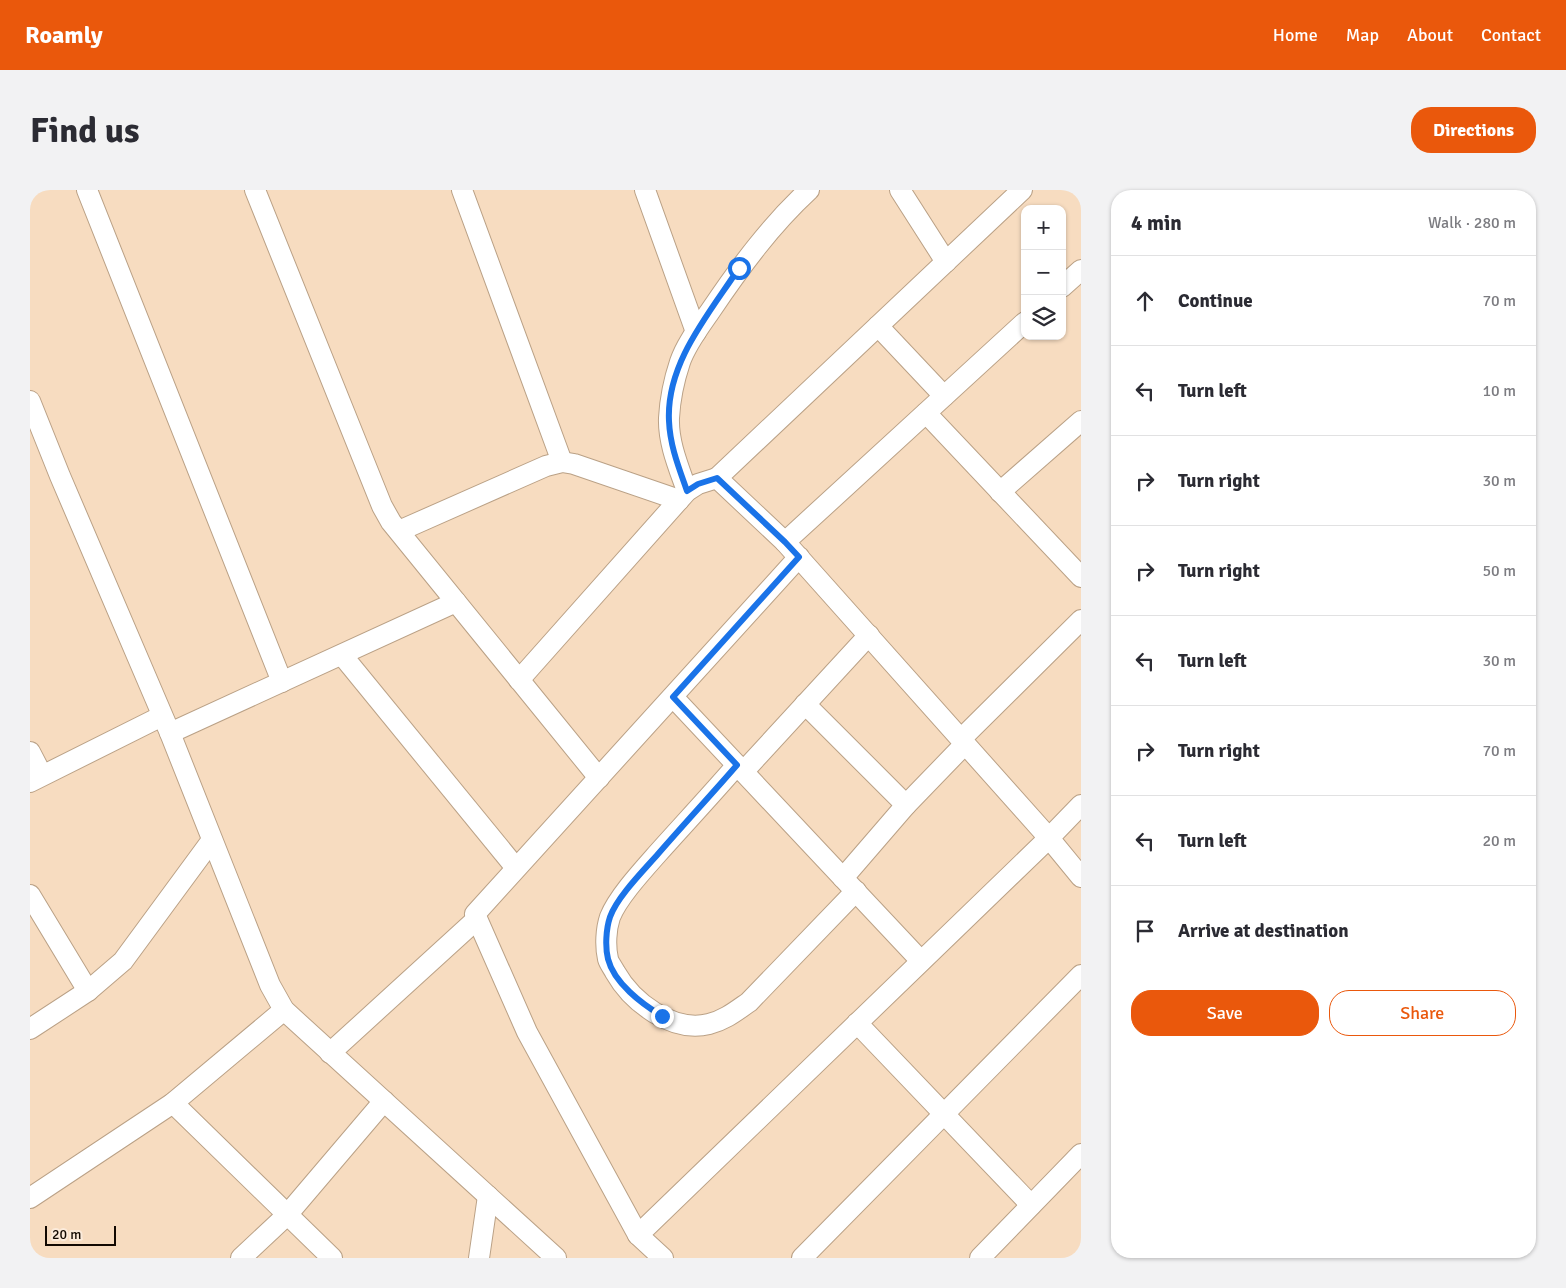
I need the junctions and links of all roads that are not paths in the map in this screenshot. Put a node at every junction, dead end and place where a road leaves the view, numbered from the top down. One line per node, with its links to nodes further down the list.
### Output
1 (87, 190): 31 (street)
2 (255, 190): 22 (street)
3 (462, 190): 18 (street)
4 (645, 190): 13 (street)
5 (809, 190): 13 (street)
6 (900, 190): 8 (street)
7 (1022, 190): 8 (street)
8 (946, 262): 11 (street)
9 (1081, 270): 10 (street)
10 (1066, 283)
11 (878, 326): 14 (street); 19 (street)
12 (1021, 326): 14 (street)
13 (696, 332): 21 (street)
14 (944, 396): 16 (street)
15 (30, 401): 34 (street)
16 (926, 413): 20 (street); 23 (street)
17 (1081, 421): 20 (street)
18 (562, 462): 21 (street); 22 (street)
19 (717, 478): 21 (street); 23 (street)
20 (1000, 492): 25 (street)
21 (683, 495): 30 (street)
22 (399, 531): 26 (street)
23 (785, 542): 24 (street)
24 (799, 557): 28 (street); 32 (street)
25 (1081, 577)
26 (456, 602): 29 (street); 30 (street)
27 (1081, 620): 35 (street)
28 (868, 635): 33 (street); 35 (street)
29 (342, 654): 31 (street); 44 (street)
30 (520, 680): 39 (street)
31 (282, 682): 34 (street)
32 (673, 697): 37 (street); 39 (street)
33 (805, 704): 37 (street); 41 (street)
34 (166, 725): 38 (street); 43 (street)
35 (963, 742): 41 (street); 42 (street)
36 (30, 752): 38 (street)
37 (740, 768): 46 (street); 46 (street)
38 (36, 778)
39 (599, 778): 44 (street)
40 (1081, 805): 42 (street)
41 (906, 806): 46 (street)
42 (1049, 838): 45 (street); 49 (street)
43 (212, 840): 51 (street); 52 (street)
44 (516, 868): 48 (street)
45 (1081, 877)
46 (849, 884): 49 (street)
47 (30, 895): 51 (street)
48 (477, 918): 55 (street); 64 (street)
49 (921, 961): 53 (street)
50 (1081, 975): 58 (street)
51 (88, 991): 54 (street)
52 (284, 1010): 55 (street); 57 (street)
53 (857, 1023): 58 (street); 64 (street)
54 (30, 1029)
55 (330, 1053): 56 (street)
56 (384, 1102): 60 (street); 63 (street)
57 (173, 1103): 61 (street); 63 (street)
58 (944, 1113): 62 (street); 70 (street)
59 (1081, 1154): 62 (street)
60 (488, 1196): 67 (street); 68 (street)
61 (30, 1198)
62 (1031, 1205): 71 (street)
63 (287, 1215): 65 (street); 66 (street)
64 (638, 1235): 69 (street)
65 (241, 1258)
66 (332, 1258)
67 (479, 1258)
68 (556, 1258)
69 (663, 1258)
70 (802, 1258)
71 (980, 1258)

